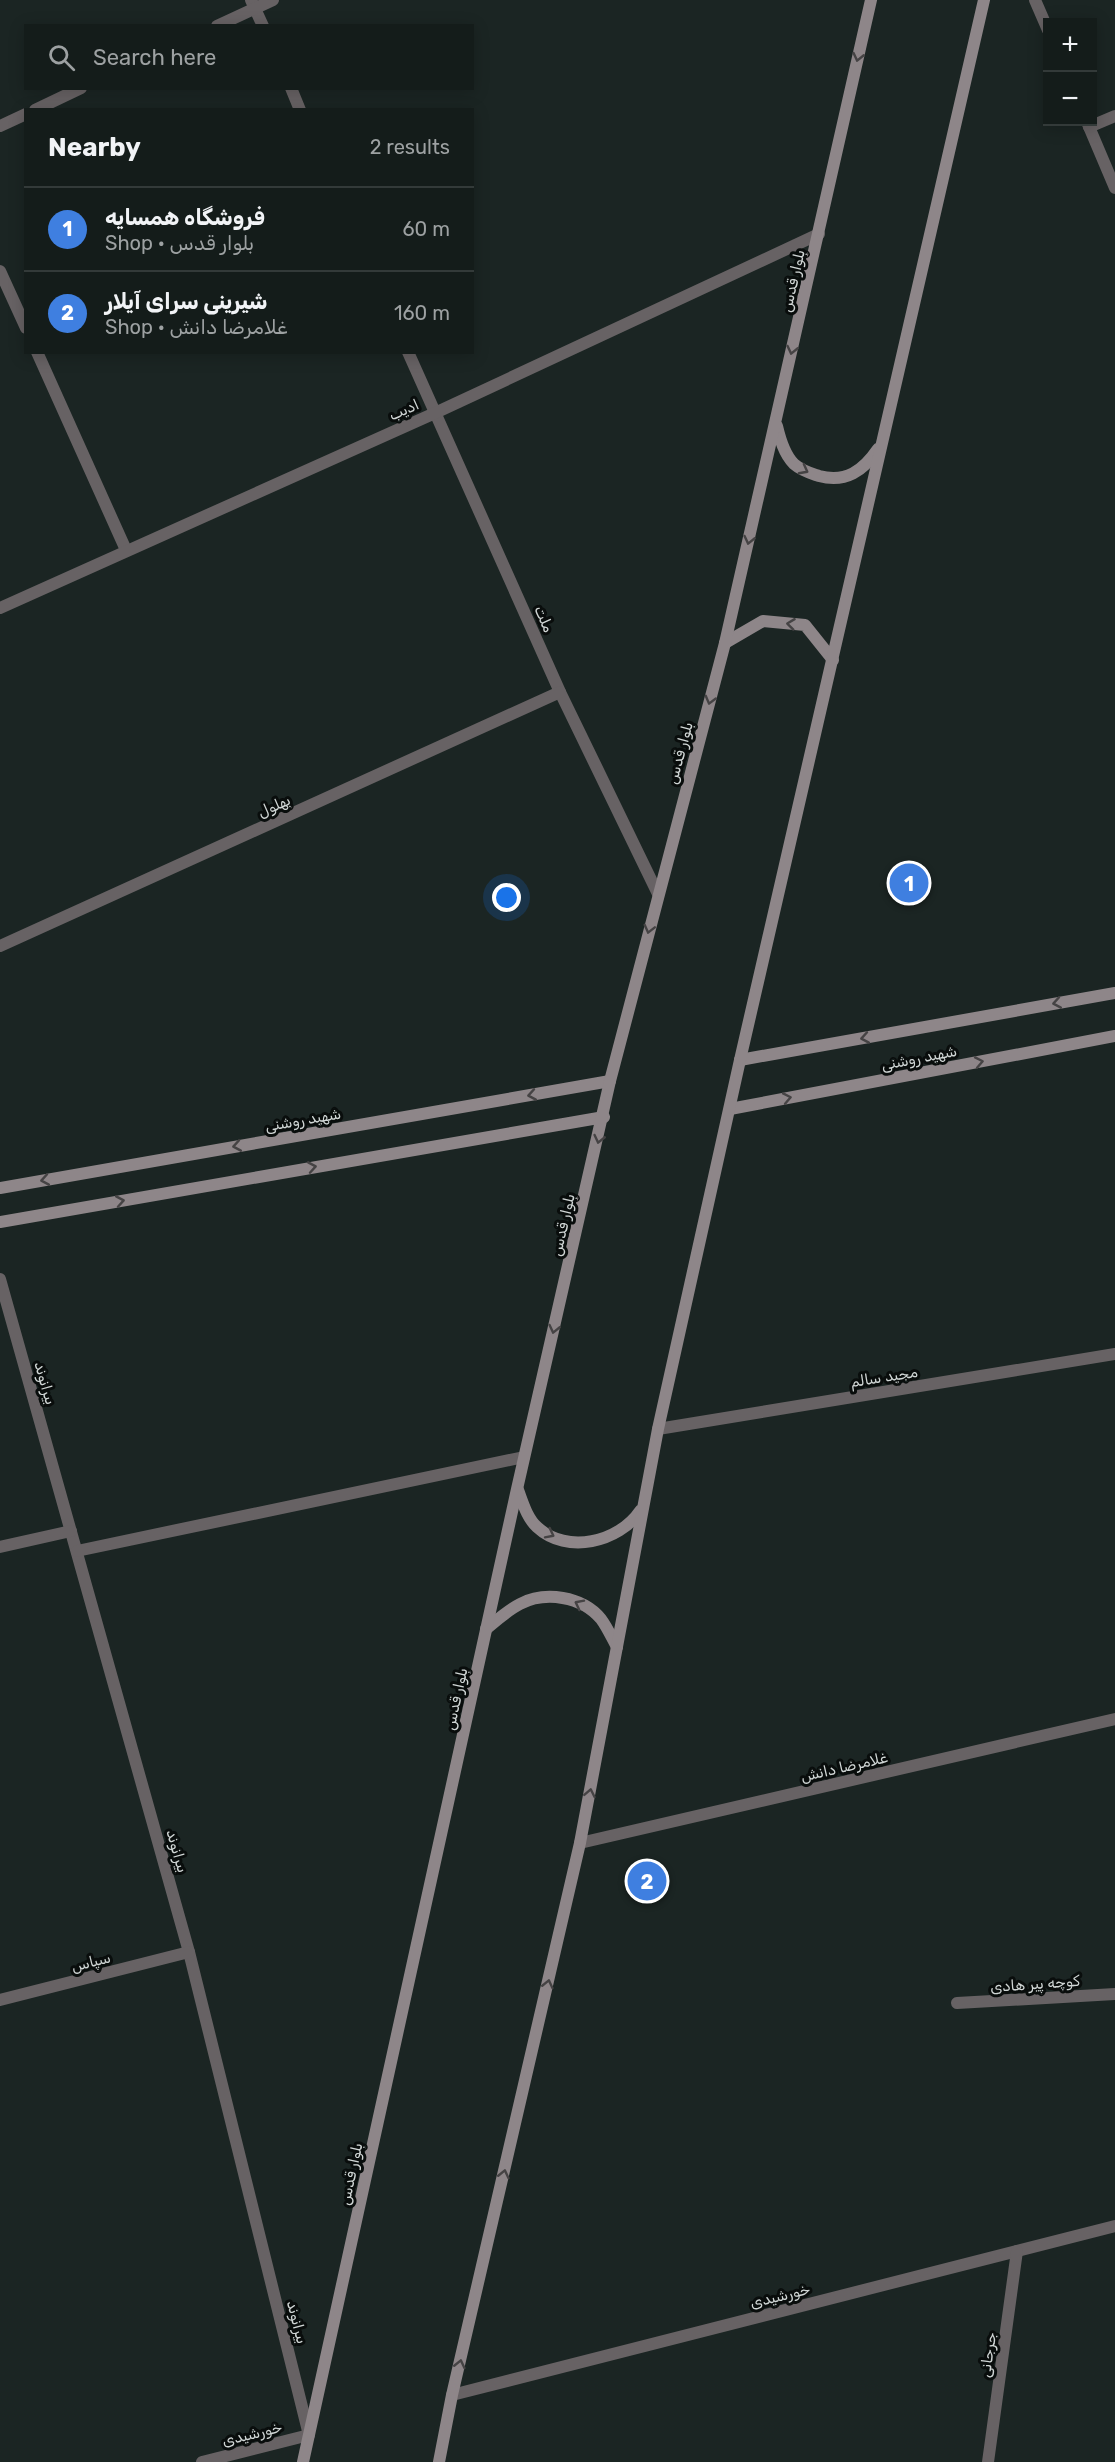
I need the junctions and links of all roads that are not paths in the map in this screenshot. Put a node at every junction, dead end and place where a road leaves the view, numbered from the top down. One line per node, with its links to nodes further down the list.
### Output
1 (273, 0): 5 (street)
2 (871, 0): 19 (main road, بلوار قدس, one-way to 19)
3 (984, 0): 26 (main road)
4 (1035, 0): 6 (street)
5 (253, 4): 7 (street); 8 (street)
6 (1043, 20)
7 (220, 24)
8 (262, 24)
9 (77, 90): 11 (street)
10 (292, 90): 12 (street)
11 (39, 108)
12 (299, 108)
13 (24, 115): 16 (street)
14 (1115, 116): 15 (street)
15 (1097, 121)
16 (0, 126)
17 (1089, 126): 18 (street)
18 (1115, 188)
19 (819, 234): 24 (street, ادیب); 25 (main road, بلوار قدس, one-way to 25)
20 (0, 271): 21 (street)
21 (24, 323)
22 (38, 354): 27 (street)
23 (409, 354): 24 (street, ملت)
24 (435, 413): 27 (street, ادیب); 31 (street, ملت)
25 (776, 422): 26 (main road, one-way to 26); 29 (main road, بلوار قدس, one-way to 29)
26 (882, 443): 30 (main road)
27 (126, 550): 28 (street, ادیب)
28 (0, 608)
29 (725, 643): 30 (main road, one-way to 29); 32 (main road, بلوار قدس, one-way to 32)
30 (833, 660): 36 (main road)
31 (561, 692): 32 (street, ملت); 33 (street, بهلول)
32 (658, 894): 37 (main road, بلوار قدس, one-way to 37)
33 (0, 946)
34 (1115, 993): 36 (main road, شهید روشنی, one-way to 36)
35 (1115, 1036): 38 (main road, شهید روشنی, one-way to 35)
36 (740, 1060): 38 (main road)
37 (610, 1081): 39 (main road, بلوار قدس); 40 (main road, شهید روشنی, one-way to 40)
38 (730, 1109): 44 (main road)
39 (604, 1116): 41 (main road, one-way to 39); 45 (main road, بلوار قدس, one-way to 45)
40 (0, 1188)
41 (0, 1222)
42 (0, 1279): 48 (street, بیرانوند)
43 (1115, 1354): 44 (street, مجید سالم)
44 (658, 1430): 47 (main road)
45 (524, 1457): 46 (main road, بلوار قدس); 50 (street)
46 (517, 1489): 47 (main road, one-way to 47); 51 (main road, بلوار قدس)
47 (644, 1507): 52 (main road)
48 (71, 1531): 49 (street); 50 (street, بیرانوند)
49 (0, 1547)
50 (77, 1551): 55 (street, بیرانوند)
51 (486, 1629): 52 (main road, one-way to 51); 62 (main road, بلوار قدس)
52 (617, 1647): 54 (main road, one-way to 52)
53 (1115, 1719): 54 (street, غلامرضا دانش)
54 (580, 1843): 61 (main road, one-way to 54)
55 (189, 1952): 57 (street, سپاس); 62 (street, بیرانوند)
56 (1115, 1994): 58 (street, کوچه پیر هادی)
57 (0, 2000)
58 (957, 2004)
59 (1115, 2226): 60 (street, خورشیدی)
60 (1017, 2251): 61 (street, خورشیدی); 66 (street, جرجانی)
61 (452, 2395): 65 (main road)
62 (309, 2435): 63 (street, خورشیدی); 64 (main road, بلوار قدس)
63 (202, 2462)
64 (303, 2462)
65 (439, 2462)
66 (988, 2462)

